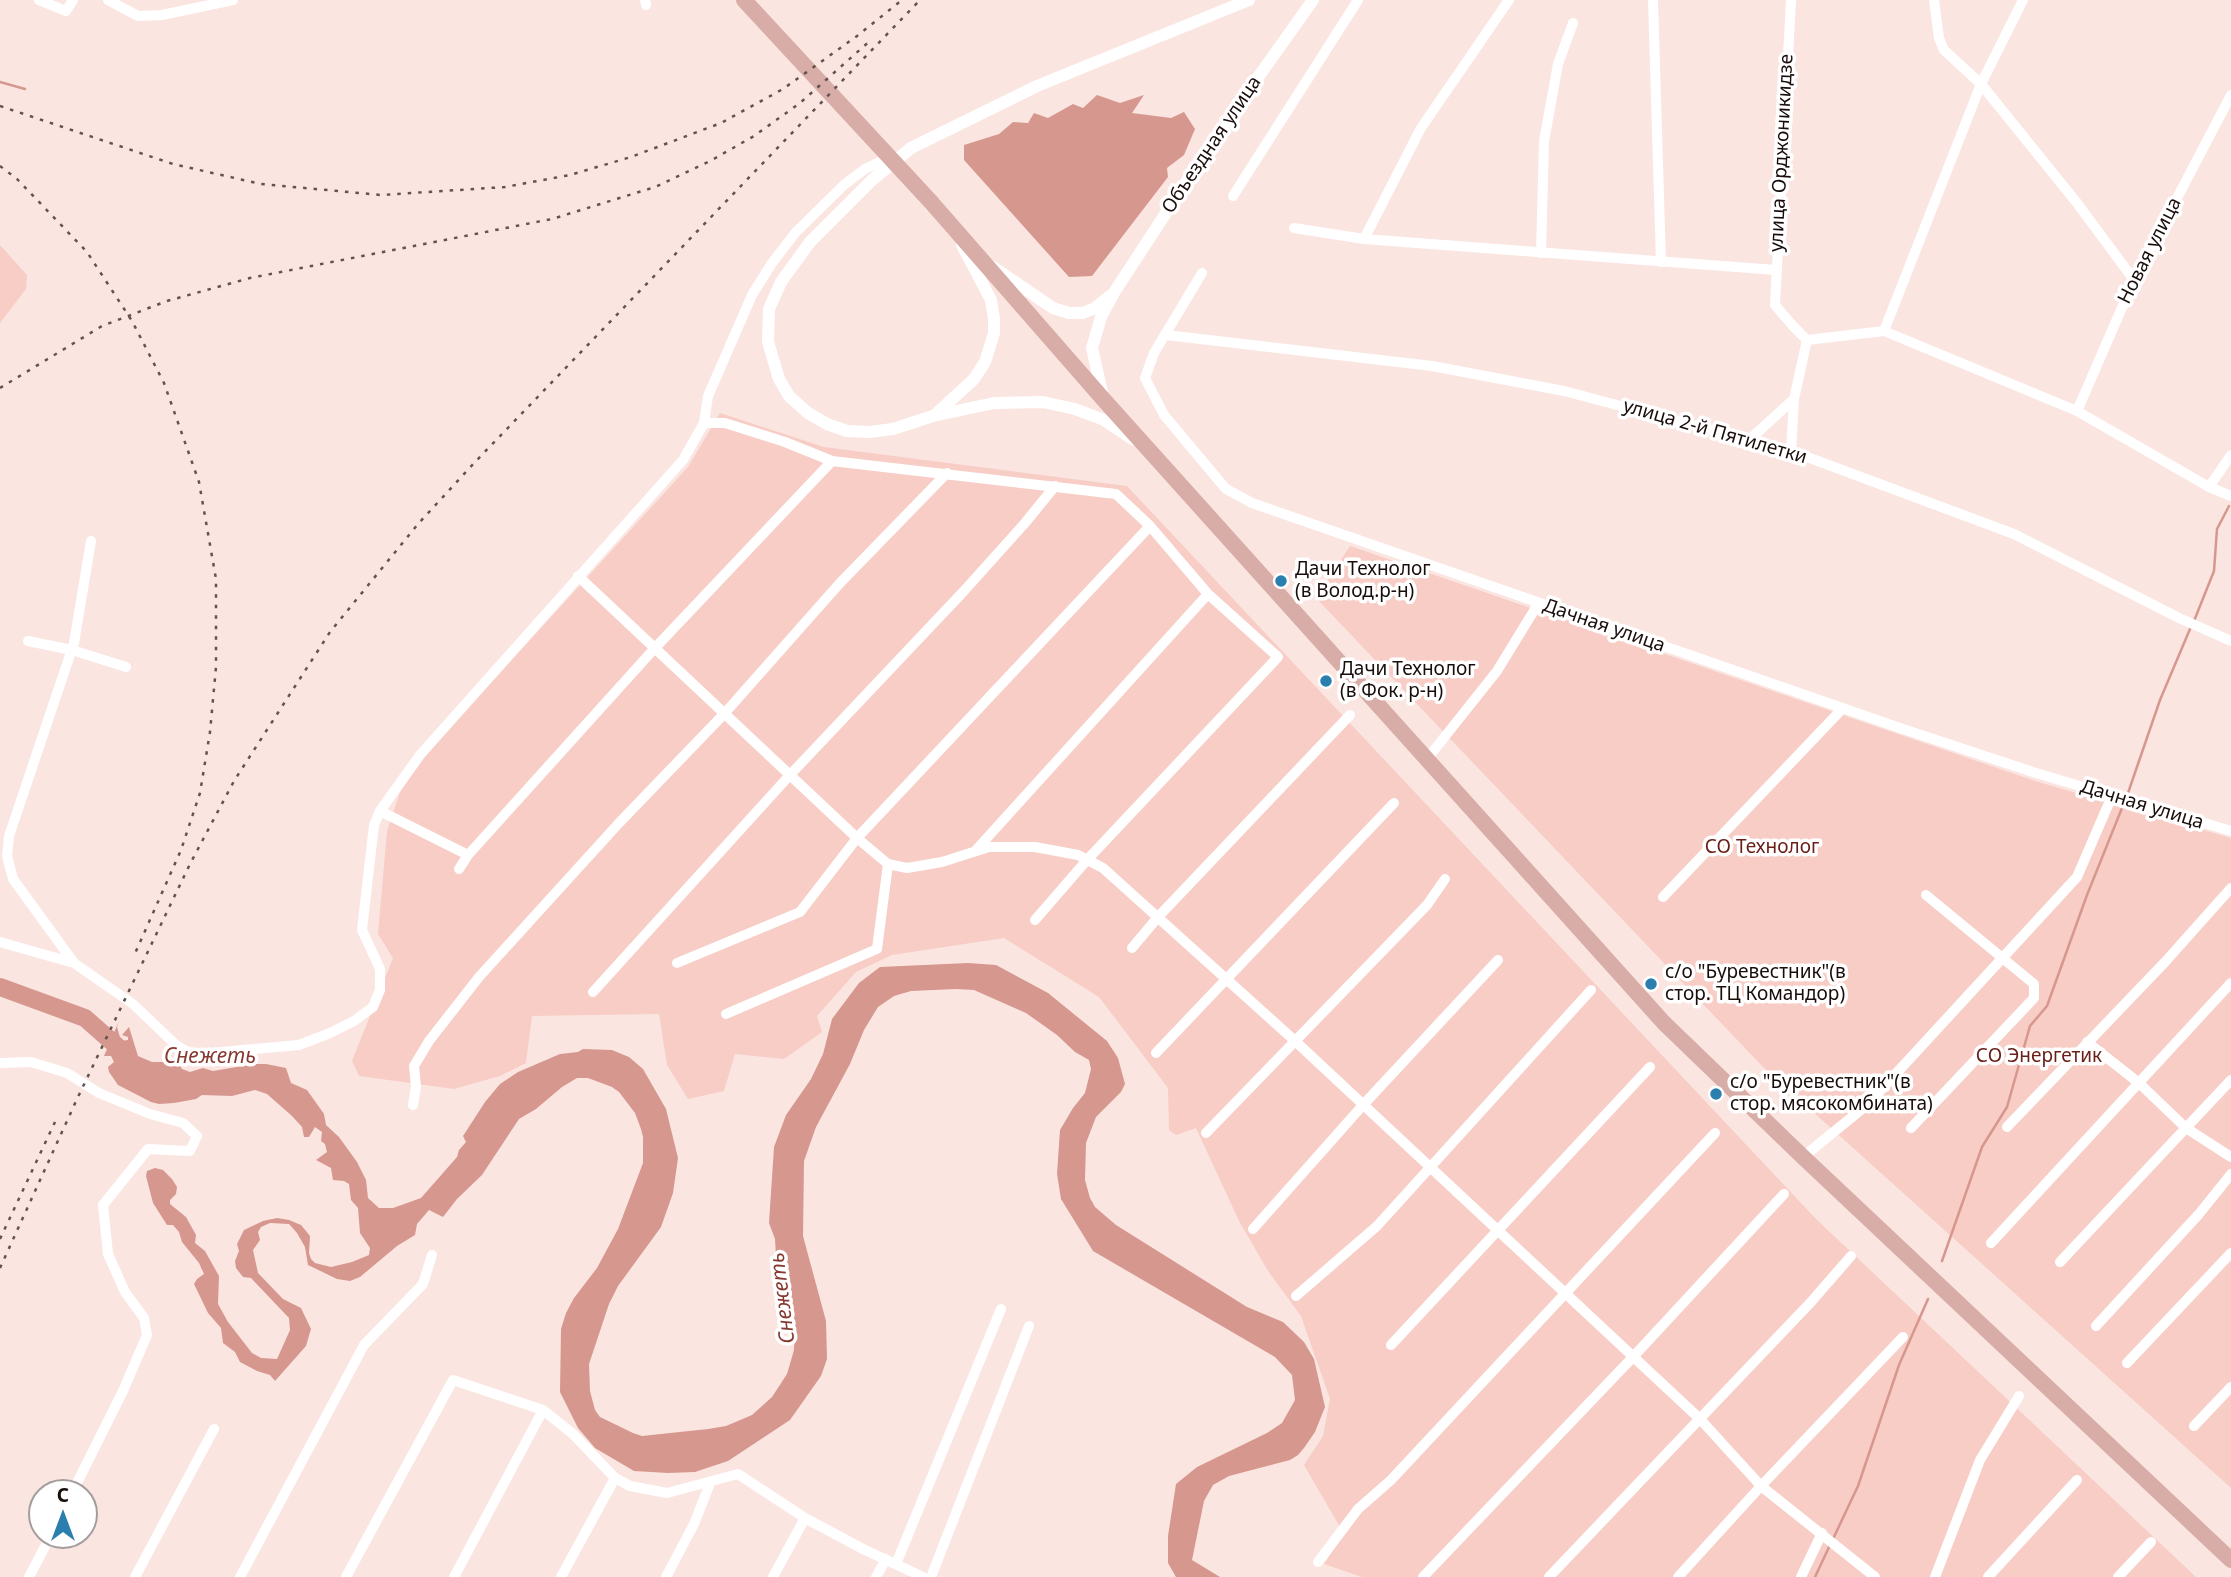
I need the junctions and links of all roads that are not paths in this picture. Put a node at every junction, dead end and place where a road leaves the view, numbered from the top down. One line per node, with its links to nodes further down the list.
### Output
1 (40, 0): 2 (street)
2 (73, 0)
3 (108, 0): 4 (street)
4 (233, 0)
5 (744, 0): 19 (main road)
6 (1249, 0): 17 (street)
7 (1313, 0): 28 (street, Объездная улица)
8 (1358, 0): 18 (street)
9 (1509, 0): 21 (street)
10 (1653, 0): 24 (street)
11 (1791, 0): 25 (street, улица Орджоникидзе)
12 (1934, 0): 15 (street)
13 (2023, 0): 15 (street)
14 (1573, 23): 22 (street)
15 (1981, 84): 27 (street); 29 (street)
16 (2231, 95): 27 (street, Новая улица)
17 (911, 148): 35 (street); 36 (street)
18 (1233, 196)
19 (947, 220): 23 (main road); 35 (street)
20 (1294, 228): 21 (street)
21 (1364, 239): 22 (street)
22 (1541, 253): 24 (street)
23 (981, 259): 28 (street); 33 (main road)
24 (1661, 262): 25 (street)
25 (1776, 270): 31 (street, улица Орджоникидзе)
26 (1202, 272): 30 (street, Дачная улица)
27 (2134, 280): 34 (street, Новая улица)
28 (1115, 291): 33 (street)
29 (1884, 331): 31 (street); 34 (street)
30 (1166, 335): 37 (street, улица 2-й Пятилетки); 50 (street, Дачная улица)
31 (1807, 340): 32 (street)
32 (1794, 399): 37 (street); 38 (street)
33 (1104, 400): 41 (main road)
34 (2077, 411): 44 (street)
35 (933, 416): 41 (street)
36 (704, 424): 40 (street); 48 (street)
37 (1749, 440): 38 (street, улица 2-й Пятилетки)
38 (1791, 451): 51 (street, улица 2-й Пятилетки)
39 (2231, 455): 44 (street)
40 (832, 461): 42 (street); 53 (street)
41 (1163, 466): 59 (main road)
42 (947, 473): 43 (street); 57 (street)
43 (1055, 486): 46 (street); 60 (street)
44 (2209, 487): 45 (street)
45 (2231, 496)
46 (1150, 526): 49 (street); 65 (street)
47 (91, 541): 54 (street)
48 (578, 576): 53 (street); 63 (street)
49 (1208, 594): 66 (street); 68 (street)
50 (1538, 604): 56 (street, Дачная улица); 59 (street)
51 (2231, 641)
52 (28, 642): 54 (street)
53 (654, 649): 57 (street); 67 (street)
54 (72, 650): 55 (street); 81 (street)
55 (126, 667)
56 (1843, 708): 61 (street, Дачная улица); 74 (street)
57 (724, 714): 60 (street); 95 (street)
58 (1350, 715): 75 (street)
59 (1427, 759): 102 (main road)
60 (789, 776): 65 (street); 86 (street)
61 (2112, 796): 64 (street, Дачная улица); 79 (street)
62 (1394, 803): 83 (street)
63 (380, 811): 67 (street); 81 (street)
64 (2231, 831)
65 (857, 838): 69 (street); 82 (street)
66 (974, 852): 68 (street); 69 (street)
67 (468, 855): 70 (street)
68 (1087, 860): 75 (street); 76 (street)
69 (888, 864): 87 (street)
70 (459, 869)
71 (1445, 879): 88 (street)
72 (2231, 888): 89 (street)
73 (1926, 895): 79 (street)
74 (1664, 897)
75 (1158, 917): 78 (street); 83 (street)
76 (1035, 920)
77 (0, 942): 81 (street)
78 (1132, 948)
79 (2003, 959): 98 (street); 102 (street)
80 (1498, 960): 96 (street)
81 (74, 963)
82 (677, 963)
83 (1226, 979): 88 (street); 90 (street)
84 (2231, 983): 94 (street)
85 (1591, 990): 104 (street)
86 (593, 992)
87 (726, 1014)
88 (1295, 1041): 96 (street); 100 (street)
89 (2087, 1042): 94 (street); 97 (street)
90 (1156, 1052)
91 (0, 1063): 130 (street)
92 (1650, 1066): 108 (street)
93 (2231, 1080): 99 (street)
94 (2139, 1083): 99 (street); 109 (street)
95 (414, 1105)
96 (1363, 1105): 104 (street); 107 (street)
97 (2007, 1127)
98 (1911, 1128)
99 (2186, 1128): 103 (street); 113 (street)
100 (1206, 1133)
101 (1715, 1133): 114 (street)
102 (1802, 1157): 139 (main road)
103 (2231, 1157)
104 (1431, 1168): 108 (street); 115 (street)
105 (2231, 1174): 118 (street)
106 (1784, 1195): 121 (street)
107 (1253, 1229)
108 (1497, 1230): 114 (street); 120 (street)
109 (1991, 1243)
110 (2231, 1252): 122 (street)
111 (432, 1255): 144 (street)
112 (1851, 1256): 126 (street)
113 (2060, 1262)
114 (1564, 1293): 121 (street); 140 (street)
115 (1296, 1296)
116 (1001, 1309): 141 (street)
117 (1028, 1326): 152 (street)
118 (2096, 1326)
119 (1903, 1337): 133 (street)
120 (1391, 1345)
121 (1633, 1357): 126 (street); 153 (street)
122 (2127, 1363)
123 (2231, 1387): 127 (street)
124 (2019, 1396): 158 (street)
125 (543, 1410): 129 (street); 145 (street); 146 (street)
126 (1700, 1419): 133 (street); 154 (street)
127 (2194, 1426)
128 (214, 1429): 143 (street)
129 (615, 1478): 132 (street); 147 (street)
130 (79, 1479)
131 (2077, 1480): 159 (street)
132 (711, 1481): 134 (street); 148 (street)
133 (1761, 1486): 135 (street); 155 (street)
134 (805, 1518): 138 (street); 149 (street)
135 (1822, 1533): 156 (street); 157 (street)
136 (2151, 1542): 160 (street)
137 (45, 1549): 142 (street)
138 (886, 1559): 141 (street); 150 (street)
139 (2231, 1560)
140 (1318, 1562)
141 (897, 1564): 151 (street)
142 (32, 1576)
143 (135, 1577)
144 (240, 1577)
145 (346, 1577)
146 (454, 1577)
147 (562, 1577)
148 (666, 1577)
149 (773, 1577)
150 (876, 1577)
151 (923, 1577)
152 (931, 1577)
153 (1423, 1577)
154 (1549, 1577)
155 (1678, 1577)
156 (1801, 1577)
157 (1875, 1577)
158 (1936, 1577)
159 (1988, 1577)
160 (2118, 1577)

